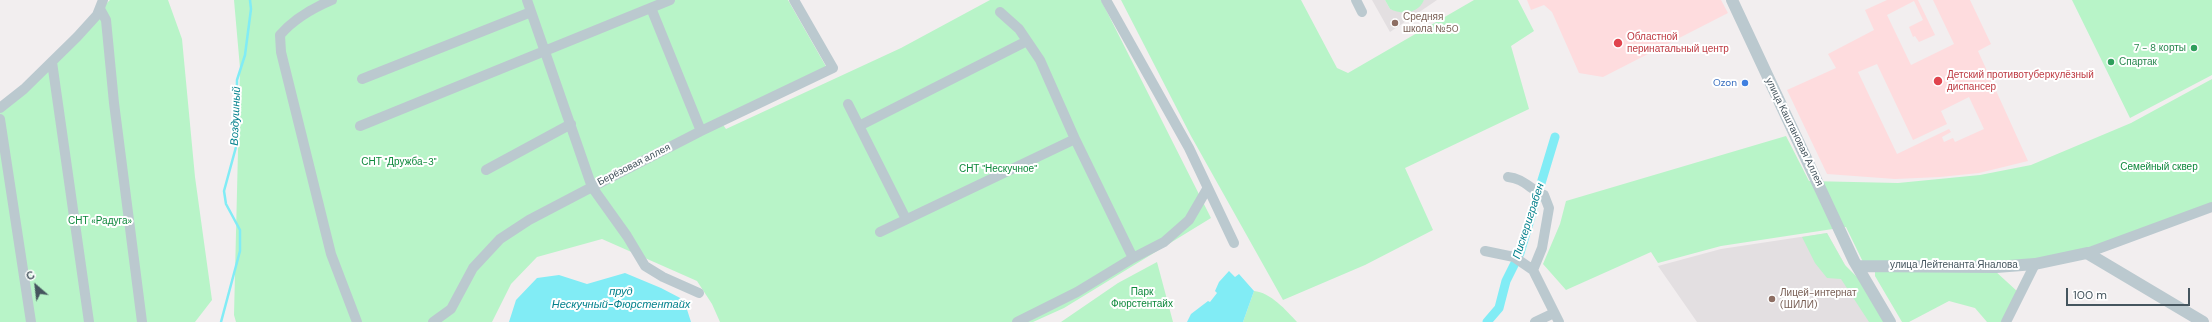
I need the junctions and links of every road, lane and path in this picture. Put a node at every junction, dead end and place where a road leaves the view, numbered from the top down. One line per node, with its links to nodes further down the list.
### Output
1 (332, 0): 45 (street)
2 (527, 0): 10 (street, Берёзовая аллея)
3 (670, 0): 9 (street)
4 (794, 0): 23 (street, Берёзовая аллея)
5 (1106, 0): 28 (street)
6 (1356, 0): 12 (street)
7 (1736, 1): 37 (street, улица Каштановая Аллея)
8 (101, 4): 15 (street); 44 (street)
9 (651, 8): 14 (street); 23 (street)
10 (531, 12): 14 (street, Берёзовая аллея); 16 (street)
11 (1000, 12): 13 (street)
12 (1362, 12)
13 (1027, 41): 22 (street); 24 (street)
14 (545, 52): 20 (street, Берёзовая аллея); 21 (street)
15 (52, 62): 18 (street); 43 (street)
16 (362, 79)
17 (848, 104): 22 (street)
18 (0, 108)
19 (0, 119): 42 (street)
20 (571, 124): 25 (street); 27 (street, Берёзовая аллея)
21 (360, 126)
22 (859, 126): 30 (street)
23 (701, 131): 27 (street, Берёзовая аллея)
24 (1075, 139): 30 (street); 35 (street)
25 (486, 170)
26 (1508, 177): 38 (street)
27 (592, 187): 39 (street); 46 (street)
28 (1207, 189): 32 (street); 35 (street)
29 (2212, 208): 34 (street, улица Лейтенанта Яналова)
30 (906, 219): 31 (street)
31 (880, 232)
32 (1234, 243)
33 (1485, 252): 38 (street)
34 (2087, 253): 36 (street, улица Лейтенанта Яналова); 41 (street)
35 (1132, 258): 47 (street)
36 (2035, 264): 37 (street, улица Лейтенанта Яналова); 50 (street)
37 (1857, 265): 49 (street, улица Каштановая Аллея)
38 (1533, 270): 40 (street)
39 (699, 293)
40 (1557, 318): 48 (street)
41 (2188, 318): 51 (street)
42 (31, 322)
43 (89, 322)
44 (142, 322)
45 (357, 322)
46 (433, 322)
47 (1017, 322)
48 (1535, 322)
49 (1890, 322)
50 (2006, 322)
51 (2203, 322)

